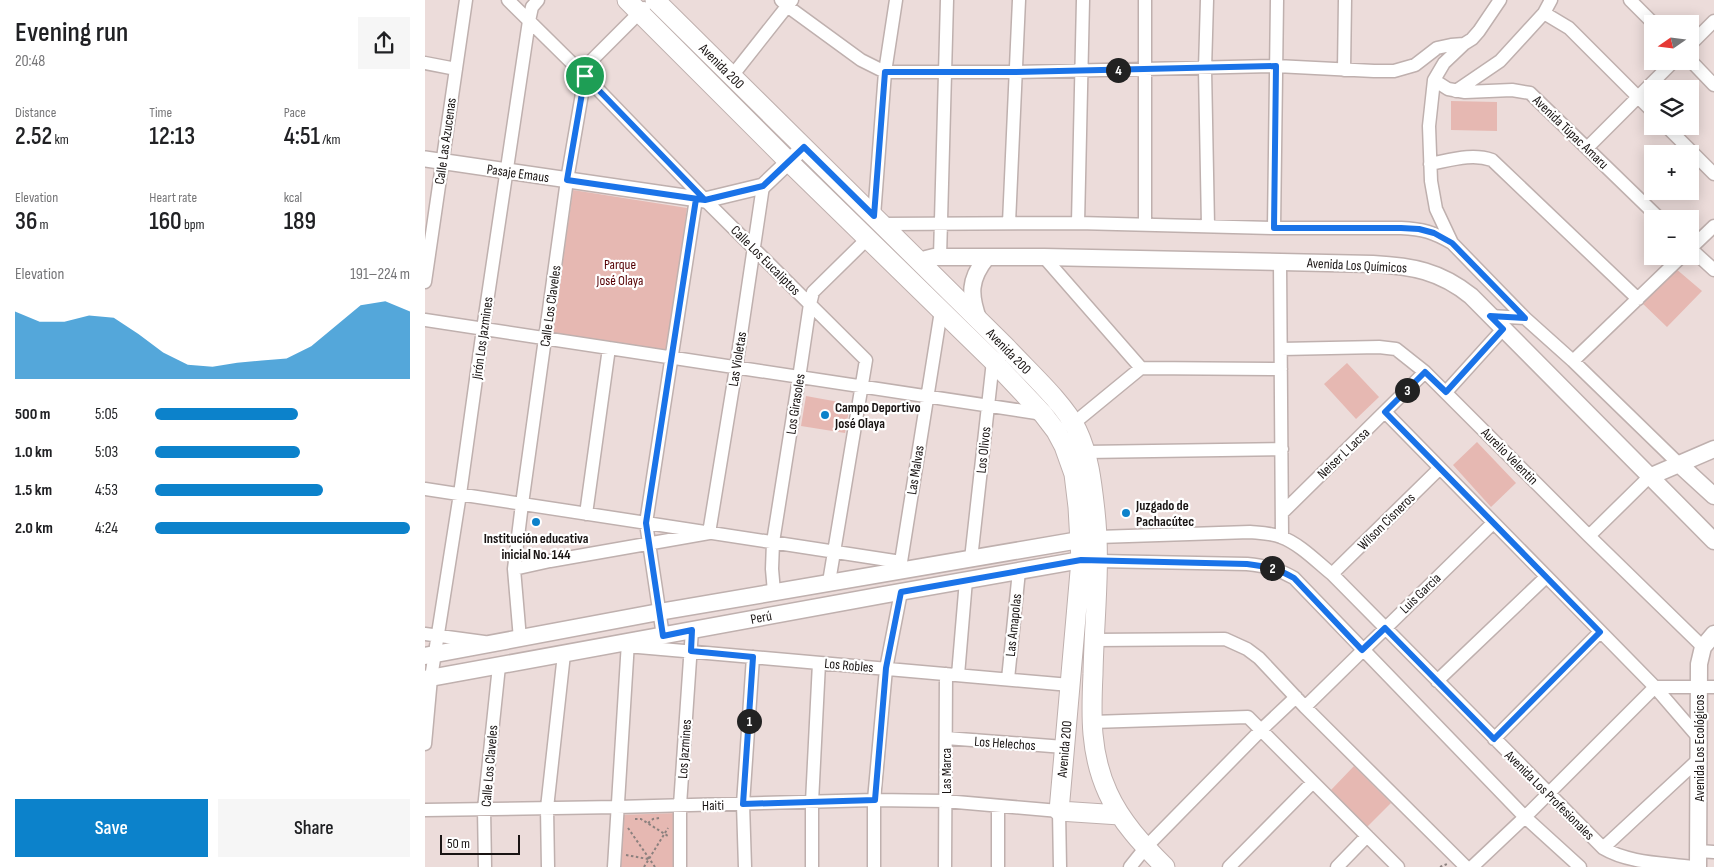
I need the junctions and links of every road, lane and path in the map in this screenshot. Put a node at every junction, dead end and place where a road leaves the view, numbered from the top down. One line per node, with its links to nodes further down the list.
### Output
1 (466, 0): 26 (street, Calle Las Azucenas)
2 (507, 0): 20 (street, Calle Los Eucaliptos)
3 (539, 0): 20 (street, Jirón Los Jazmines)
4 (655, 0): 37 (main road, Avenida 200)
5 (896, 0): 34 (street)
6 (947, 0): 32 (street)
7 (1019, 0): 35 (street)
8 (1083, 0): 33 (street)
9 (1145, 0): 27 (street)
10 (1207, 0): 28 (street)
11 (1277, 0): 25 (street)
12 (1345, 0): 30 (street)
13 (1500, 0): 23 (street)
14 (1551, 0): 18 (street)
15 (1631, 0): 19 (street)
16 (787, 2): 34 (street); 37 (street)
17 (639, 4): 36 (street, Calle Los Claveles); 48 (main road, Avenida 200)
18 (1544, 12): 40 (street); 41 (street)
19 (1645, 15)
20 (529, 21): 36 (street, Calle Los Eucaliptos); 50 (street, Jirón Los Jazmines)
21 (1714, 21): 22 (street)
22 (1699, 37)
23 (1464, 44): 30 (street); 38 (street)
24 (425, 63): 26 (street)
25 (1276, 66): 28 (street); 30 (street); 63 (street)
26 (456, 69): 47 (street, Calle Las Azucenas)
27 (1145, 69): 28 (street); 33 (street); 60 (street)
28 (1205, 69): 61 (street)
29 (1699, 69): 39 (street)
30 (1344, 70)
31 (1665, 70): 41 (street)
32 (945, 71): 34 (street); 35 (street); 58 (street)
33 (1081, 71): 35 (street); 57 (street)
34 (885, 72): 56 (street)
35 (1015, 72): 59 (street)
36 (585, 76): 52 (street, Calle Los Claveles); 54 (street, Calle Los Eucaliptos)
37 (732, 76): 44 (main road, Avenida 200)
38 (1434, 80): 40 (street, Avenida Túpac Amaru); 49 (street)
39 (1714, 84)
40 (1456, 91): 45 (street, Avenida Túpac Amaru)
41 (1638, 98): 42 (street); 45 (street)
42 (1644, 104)
43 (1675, 135): 51 (street)
44 (804, 147): 48 (street); 56 (main road, Avenida 200)
45 (1588, 147): 55 (street, Avenida Túpac Amaru)
46 (425, 159): 47 (street, Pasaje Emaus)
47 (442, 161): 50 (street, Pasaje Emaus); 76 (street, Calle Las Azucenas)
48 (788, 162): 53 (street); 64 (main road, Avenida 200)
49 (1431, 164): 66 (street); 77 (street)
50 (506, 171): 52 (street, Pasaje Emaus); 84 (street, Jirón Los Jazmines)
51 (1714, 174)
52 (567, 180): 54 (street, Pasaje Emaus); 86 (street, Calle Los Claveles)
53 (763, 186): 54 (street, Pasaje Emaus); 67 (street, Las Violetas)
54 (701, 200): 67 (street, Calle Los Eucaliptos); 90 (street)
55 (1652, 210)
56 (878, 220): 58 (street); 73 (main road, Avenida 200)
57 (1078, 223): 59 (street); 60 (street)
58 (941, 224): 59 (street); 68 (street)
59 (1009, 224)
60 (1145, 224): 61 (street)
61 (1208, 226): 63 (street)
62 (1714, 226): 65 (street)
63 (1274, 228): 66 (street)
64 (868, 238): 78 (street, Los Girasoles); 79 (main road, Avenida 200)
65 (1699, 240)
66 (1452, 243): 81 (street)
67 (754, 248): 78 (street, Calle Los Eucaliptos); 93 (street, Las Violetas)
68 (941, 257): 69 (main road, Avenida Los Químicos); 73 (main road, Avenida Los Químicos)
69 (987, 257): 70 (main road, Avenida Los Químicos); 83 (main road)
70 (1044, 257): 72 (main road, Avenida Los Químicos); 94 (street)
71 (1699, 257): 75 (street)
72 (1279, 262): 80 (main road, Avenida Los Químicos); 89 (street)
73 (922, 263): 83 (main road, Avenida 200)
74 (1674, 265): 77 (street)
75 (1714, 270)
76 (425, 282)
77 (1638, 299): 92 (street)
78 (810, 304): 97 (street, Los Girasoles); 98 (street, Calle Los Eucaliptos)
79 (941, 311): 91 (main road, Avenida 200); 100 (street, Las Malvas)
80 (1490, 316): 81 (street); 85 (main road, Avenida Los Químicos)
81 (1525, 318): 92 (street)
82 (425, 320): 84 (street)
83 (979, 321): 87 (main road, Avenida 200)
84 (483, 329): 86 (street); 112 (street, Jirón Los Jazmines)
85 (1503, 329): 99 (street); 110 (main road, Avenida Los Químicos)
86 (546, 338): 88 (street); 114 (street, Calle Los Claveles)
87 (1006, 347): 91 (street); 104 (main road, Avenida 200)
88 (609, 348): 90 (street); 116 (street)
89 (1281, 348): 95 (street); 96 (street, Aurelio Velentin)
90 (672, 358): 93 (street); 118 (street)
91 (993, 361): 101 (street, Los Olivos); 103 (main road, Avenida 200)
92 (1573, 361): 108 (street)
93 (737, 368): 97 (street); 119 (street, Las Violetas)
94 (1141, 368): 95 (street); 104 (street)
95 (1281, 369): 105 (street)
96 (1425, 372): 99 (street, Aurelio Velentin); 102 (street, Neiser L Lacsa)
97 (799, 378): 98 (street); 124 (street, Los Girasoles)
98 (862, 387): 100 (street); 126 (street, Calle Los Eucaliptos)
99 (1446, 392): 120 (street, Aurelio Velentin)
100 (926, 397): 101 (street); 129 (street, Las Malvas)
101 (988, 406): 103 (street); 127 (street, Los Olivos)
102 (1385, 412): 109 (street); 115 (street, Neiser L Lacsa)
103 (1043, 414): 122 (main road, Avenida 200)
104 (1074, 423): 107 (main road, Avenida 200)
105 (1281, 449): 107 (street); 115 (street)
106 (1714, 449): 108 (main road)
107 (1085, 452): 122 (main road, Avenida 200)
108 (1679, 464): 110 (main road); 113 (main road)
109 (1440, 468): 117 (street); 132 (street, Wilson Cisneros)
110 (1649, 477): 120 (street); 123 (main road, Avenida Los Químicos)
111 (425, 489): 112 (street)
112 (460, 494): 114 (street); 145 (street, Jirón Los Jazmines)
113 (1714, 496)
114 (522, 504): 116 (street); 130 (street, Calle Los Claveles)
115 (1282, 513): 121 (street)
116 (586, 514): 118 (street)
117 (1493, 522): 133 (street); 141 (street, Luis Garcia)
118 (646, 523): 119 (street); 125 (street)
119 (709, 533): 124 (street); 125 (street)
120 (1589, 536): 151 (street, Aurelio Velentin)
121 (1282, 537): 122 (street, Avenida Los Profesionales); 132 (street, Avenida Los Profesionales)
122 (1089, 538): 127 (main road, Perú); 128 (main road, Avenida 200)
123 (1714, 541)
124 (773, 542): 126 (street); 136 (street, Los Girasoles)
125 (648, 544): 130 (street); 139 (street)
126 (834, 551): 129 (street); 135 (street, Calle Los Eucaliptos)
127 (971, 559): 129 (main road, Perú)
128 (1090, 561): 131 (main road, Perú); 148 (main road, Avenida 200); 152 (street); 164 (main road, Avenida 200)
129 (900, 566): 135 (main road, Perú)
130 (514, 569): 147 (street, Calle Los Claveles)
131 (1019, 571): 134 (main road, Perú); 162 (street, Las Amapolas)
132 (1332, 574): 141 (street, Avenida Los Profesionales)
133 (1547, 577): 143 (street); 163 (street)
134 (966, 580): 137 (main road, Perú); 160 (street)
135 (829, 582): 136 (main road, Perú)
136 (774, 592): 138 (main road, Perú)
137 (901, 592): 140 (main road, Perú); 159 (street)
138 (751, 596): 139 (main road, Perú); 140 (main road)
139 (659, 612): 146 (street); 147 (main road, Perú)
140 (756, 618): 142 (main road, Perú)
141 (1385, 628): 152 (street, Luis Garcia); 163 (street, Avenida Los Profesionales)
142 (692, 630): 146 (main road, Perú); 153 (street, Los Jazmines)
143 (1600, 632): 166 (street); 173 (street)
144 (1714, 634): 151 (main road, Avenida Los Ecológicos)
145 (431, 635): 149 (street); 155 (street, Jirón Los Jazmines)
146 (663, 636): 150 (main road, Perú)
147 (520, 639): 149 (main road, Perú)
148 (1094, 640): 167 (street); 169 (main road, Avenida 200)
149 (494, 643): 155 (main road, Perú)
150 (627, 644): 153 (street, Los Robles); 154 (main road, Perú); 185 (street)
151 (1703, 648): 165 (main road, Avenida Los Ecológicos)
152 (1362, 650): 168 (street, Luis Garcia); 191 (street)
153 (691, 651): 156 (street, Los Robles); 183 (street, Los Jazmines)
154 (564, 654): 158 (main road, Perú); 186 (street)
155 (430, 655): 161 (street, Jirón Los Jazmines)
156 (753, 657): 157 (street, Los Robles); 182 (street)
157 (819, 662): 159 (street, Los Robles); 181 (street)
158 (499, 666): 161 (main road, Perú); 187 (street, Calle Los Claveles)
159 (886, 668): 160 (street, Los Robles); 179 (street)
160 (952, 674): 162 (street, Los Robles); 171 (street, Las Marca)
161 (428, 679): 174 (street, Jirón Los Jazmines)
162 (1007, 679): 164 (street, Los Robles)
163 (1437, 681): 173 (street, Avenida Los Profesionales)
164 (1071, 685): 175 (main road, Avenida 200)
165 (1706, 686): 166 (street); 172 (main road, Avenida Los Ecológicos)
166 (1655, 688): 172 (street); 178 (street)
167 (1296, 697): 168 (street); 170 (street)
168 (1305, 707): 222 (street)
169 (1092, 722): 170 (street); 190 (main road, Avenida 200)
170 (1261, 730): 177 (street); 200 (street)
171 (946, 738): 175 (street, Los Helechos); 180 (street, Las Marca)
172 (1699, 738): 176 (main road, Avenida Los Ecológicos)
173 (1494, 739): 178 (street, Avenida Los Profesionales)
174 (425, 744)
175 (1064, 747): 189 (main road, Avenida 200)
176 (1699, 759): 201 (street); 203 (main road, Avenida Los Ecológicos)
177 (1313, 782): 198 (street); 219 (street)
178 (1549, 794): 191 (street); 201 (street, Avenida Los Profesionales)
179 (875, 800): 180 (street, Haiti); 181 (street, Haiti); 213 (street)
180 (945, 801): 184 (street, Haiti); 214 (street, Las Marca)
181 (812, 802): 182 (street, Haiti); 212 (street)
182 (743, 804): 183 (street, Haiti); 211 (street)
183 (679, 805): 185 (street, Haiti); 210 (street, Los Jazmines)
184 (998, 806): 189 (street, Haiti); 215 (street)
185 (617, 807): 186 (street, Haiti); 207 (street)
186 (547, 808): 187 (street, Haiti); 206 (street)
187 (484, 809): 188 (street, Haiti); 205 (street, Calle Los Claveles)
188 (425, 810)
189 (1059, 811): 190 (main road, Haiti); 216 (street)
190 (1120, 815): 200 (main road, Avenida 200)
191 (1525, 817): 223 (street); 224 (street)
192 (661, 818): 194 (path)
193 (633, 819): 194 (path)
194 (648, 824): 197 (path)
195 (669, 826): 197 (path)
196 (628, 828): 204 (path)
197 (664, 834): 199 (path); 204 (path)
198 (1367, 836): 220 (street); 221 (street)
199 (670, 837)
200 (1146, 847): 217 (street); 218 (main road, Avenida 200)
201 (1603, 848): 225 (street, Avenida Los Profesionales)
202 (621, 854): 204 (path)
203 (1703, 857)
204 (649, 859): 208 (path); 209 (path)
205 (485, 867)
206 (547, 867)
207 (614, 867)
208 (644, 867)
209 (655, 867)
210 (681, 867)
211 (745, 867)
212 (812, 867)
213 (873, 867)
214 (945, 867)
215 (997, 867)
216 (1060, 867)
217 (1130, 867)
218 (1165, 867)
219 (1229, 867)
220 (1337, 867)
221 (1398, 867)
222 (1466, 867)
223 (1472, 867)
224 (1580, 867)
225 (1692, 867)

